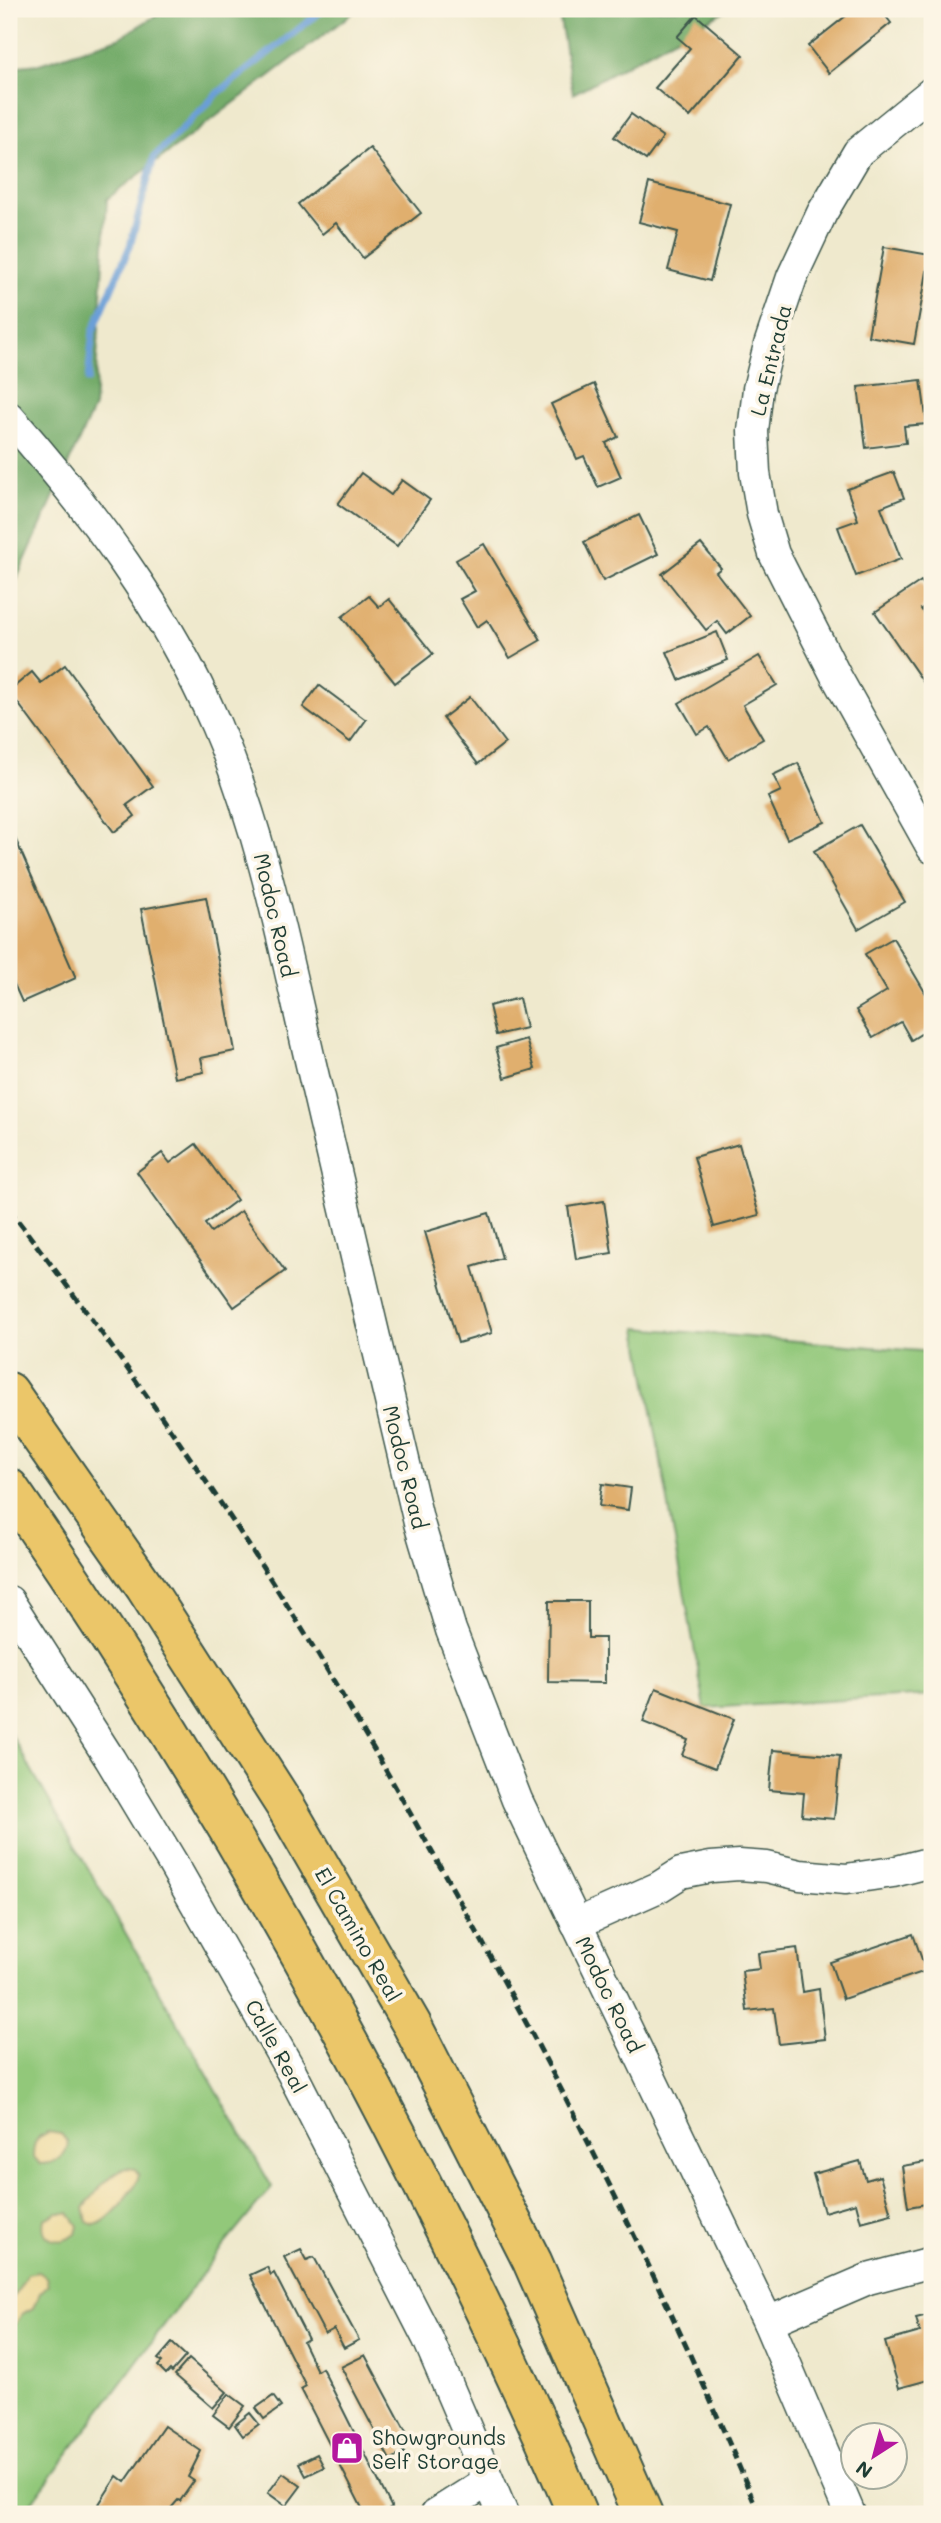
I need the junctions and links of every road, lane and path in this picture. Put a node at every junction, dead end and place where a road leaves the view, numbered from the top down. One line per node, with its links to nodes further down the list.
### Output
1 (932, 92): 3 (street, La Entrada)
2 (9, 417): 9 (street, Modoc Road)
3 (924, 811): 4 (street, La Entrada)
4 (932, 848)
5 (9, 1392): 16 (highway, El Camino Real)
6 (9, 1488): 15 (highway)
7 (9, 1601): 12 (street, Calle Real)
8 (932, 1862): 9 (street)
9 (576, 1924): 11 (street, Modoc Road)
10 (932, 2262): 11 (street)
11 (768, 2322): 17 (street, Modoc Road)
12 (488, 2481): 13 (street); 14 (street, Calle Real)
13 (436, 2514)
14 (503, 2514)
15 (577, 2514)
16 (643, 2514)
17 (850, 2514)

